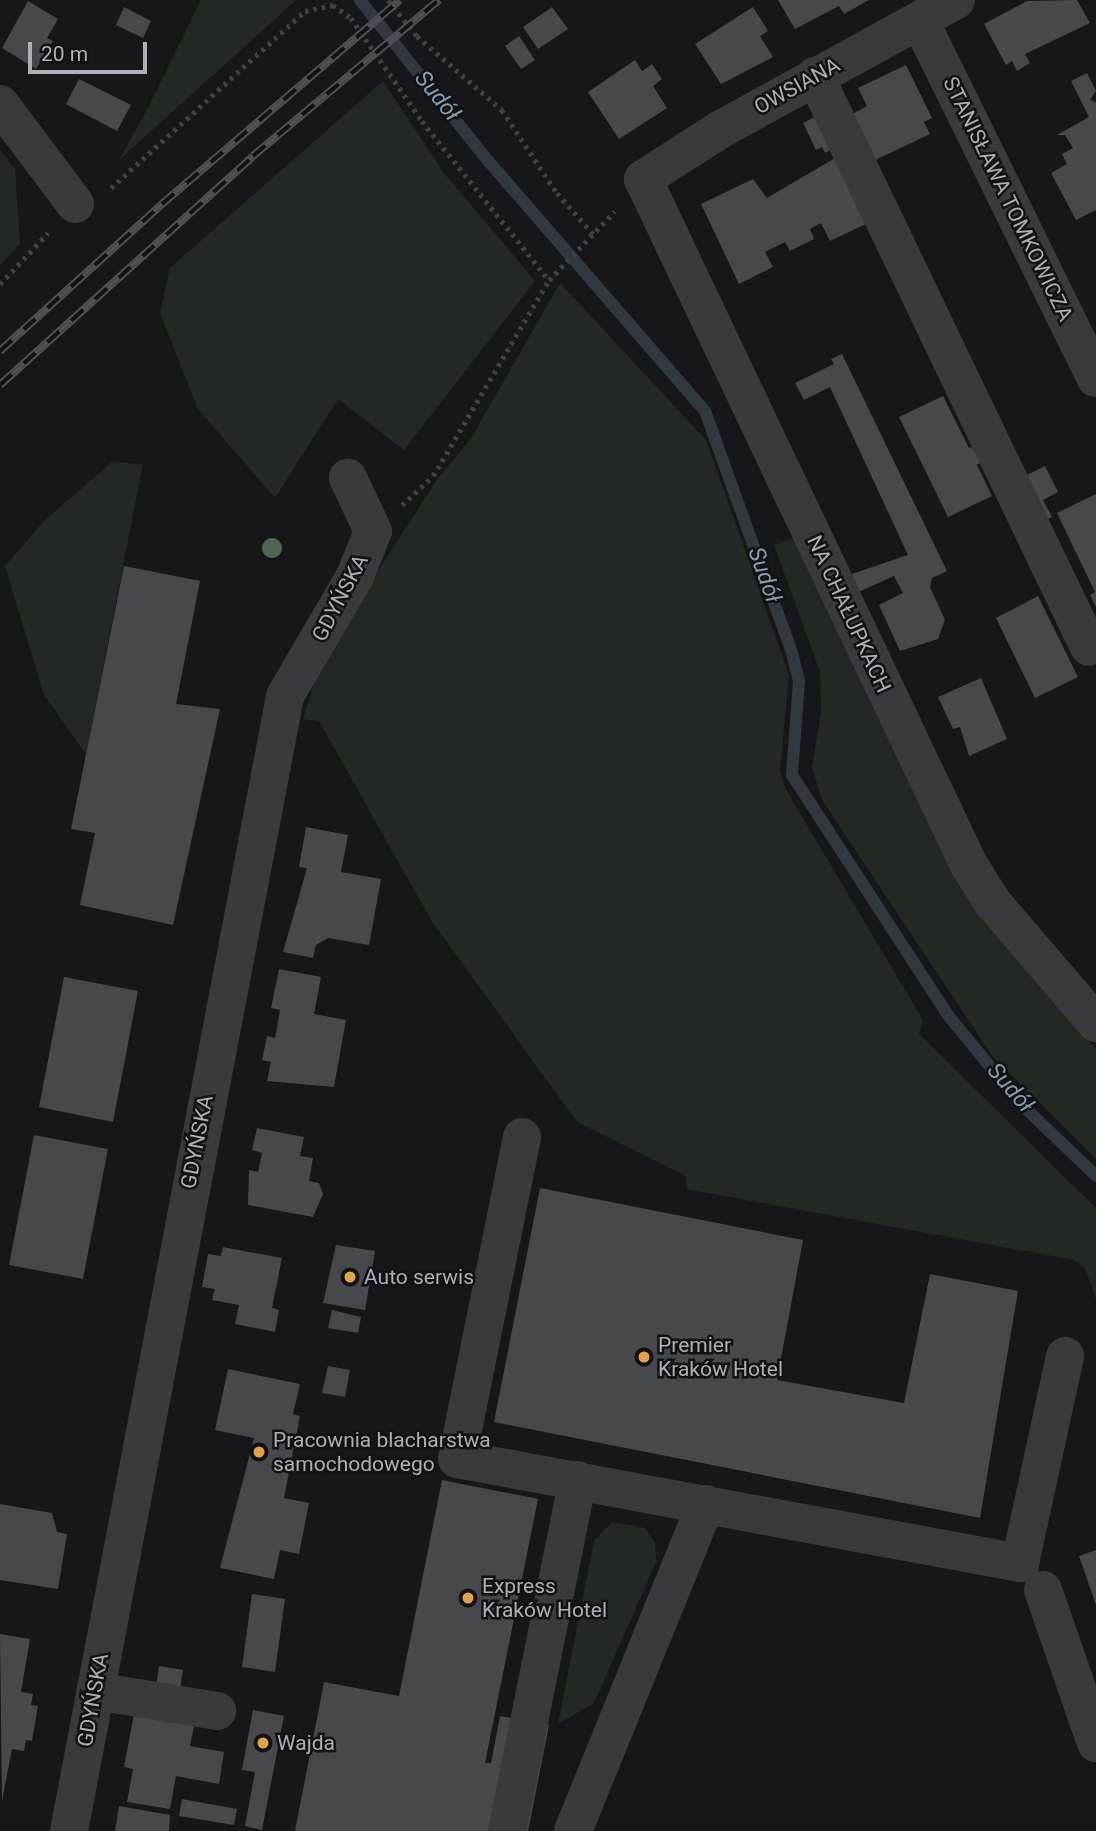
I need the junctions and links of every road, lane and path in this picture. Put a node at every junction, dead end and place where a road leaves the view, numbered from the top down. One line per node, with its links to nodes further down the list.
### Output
1 (388, 0): 8 (path)
2 (956, 0): 3 (street, OWSIANA)
3 (920, 21): 4 (street, OWSIANA); 12 (street, STANISŁAWA TOMKOWICZA)
4 (815, 76): 6 (street, OWSIANA); 15 (street)
5 (0, 104): 7 (street)
6 (643, 179): 16 (street, NA CHAŁUPKACH)
7 (75, 204): 10 (path); 11 (path)
8 (594, 234)
9 (589, 241): 10 (path)
10 (549, 280): 14 (path)
11 (0, 284)
12 (1096, 378)
13 (348, 478): 14 (street, GDYŃSKA)
14 (373, 531): 22 (street, GDYŃSKA)
15 (1089, 647)
16 (1096, 1023)
17 (522, 1137): 19 (street)
18 (1065, 1356): 20 (street)
19 (578, 1480): 20 (street); 26 (street)
20 (706, 1504): 27 (street)
21 (1043, 1590): 24 (street)
22 (95, 1692): 23 (street); 25 (street, GDYŃSKA)
23 (217, 1711)
24 (1096, 1744)
25 (69, 1831)
26 (507, 1831)
27 (573, 1831)

